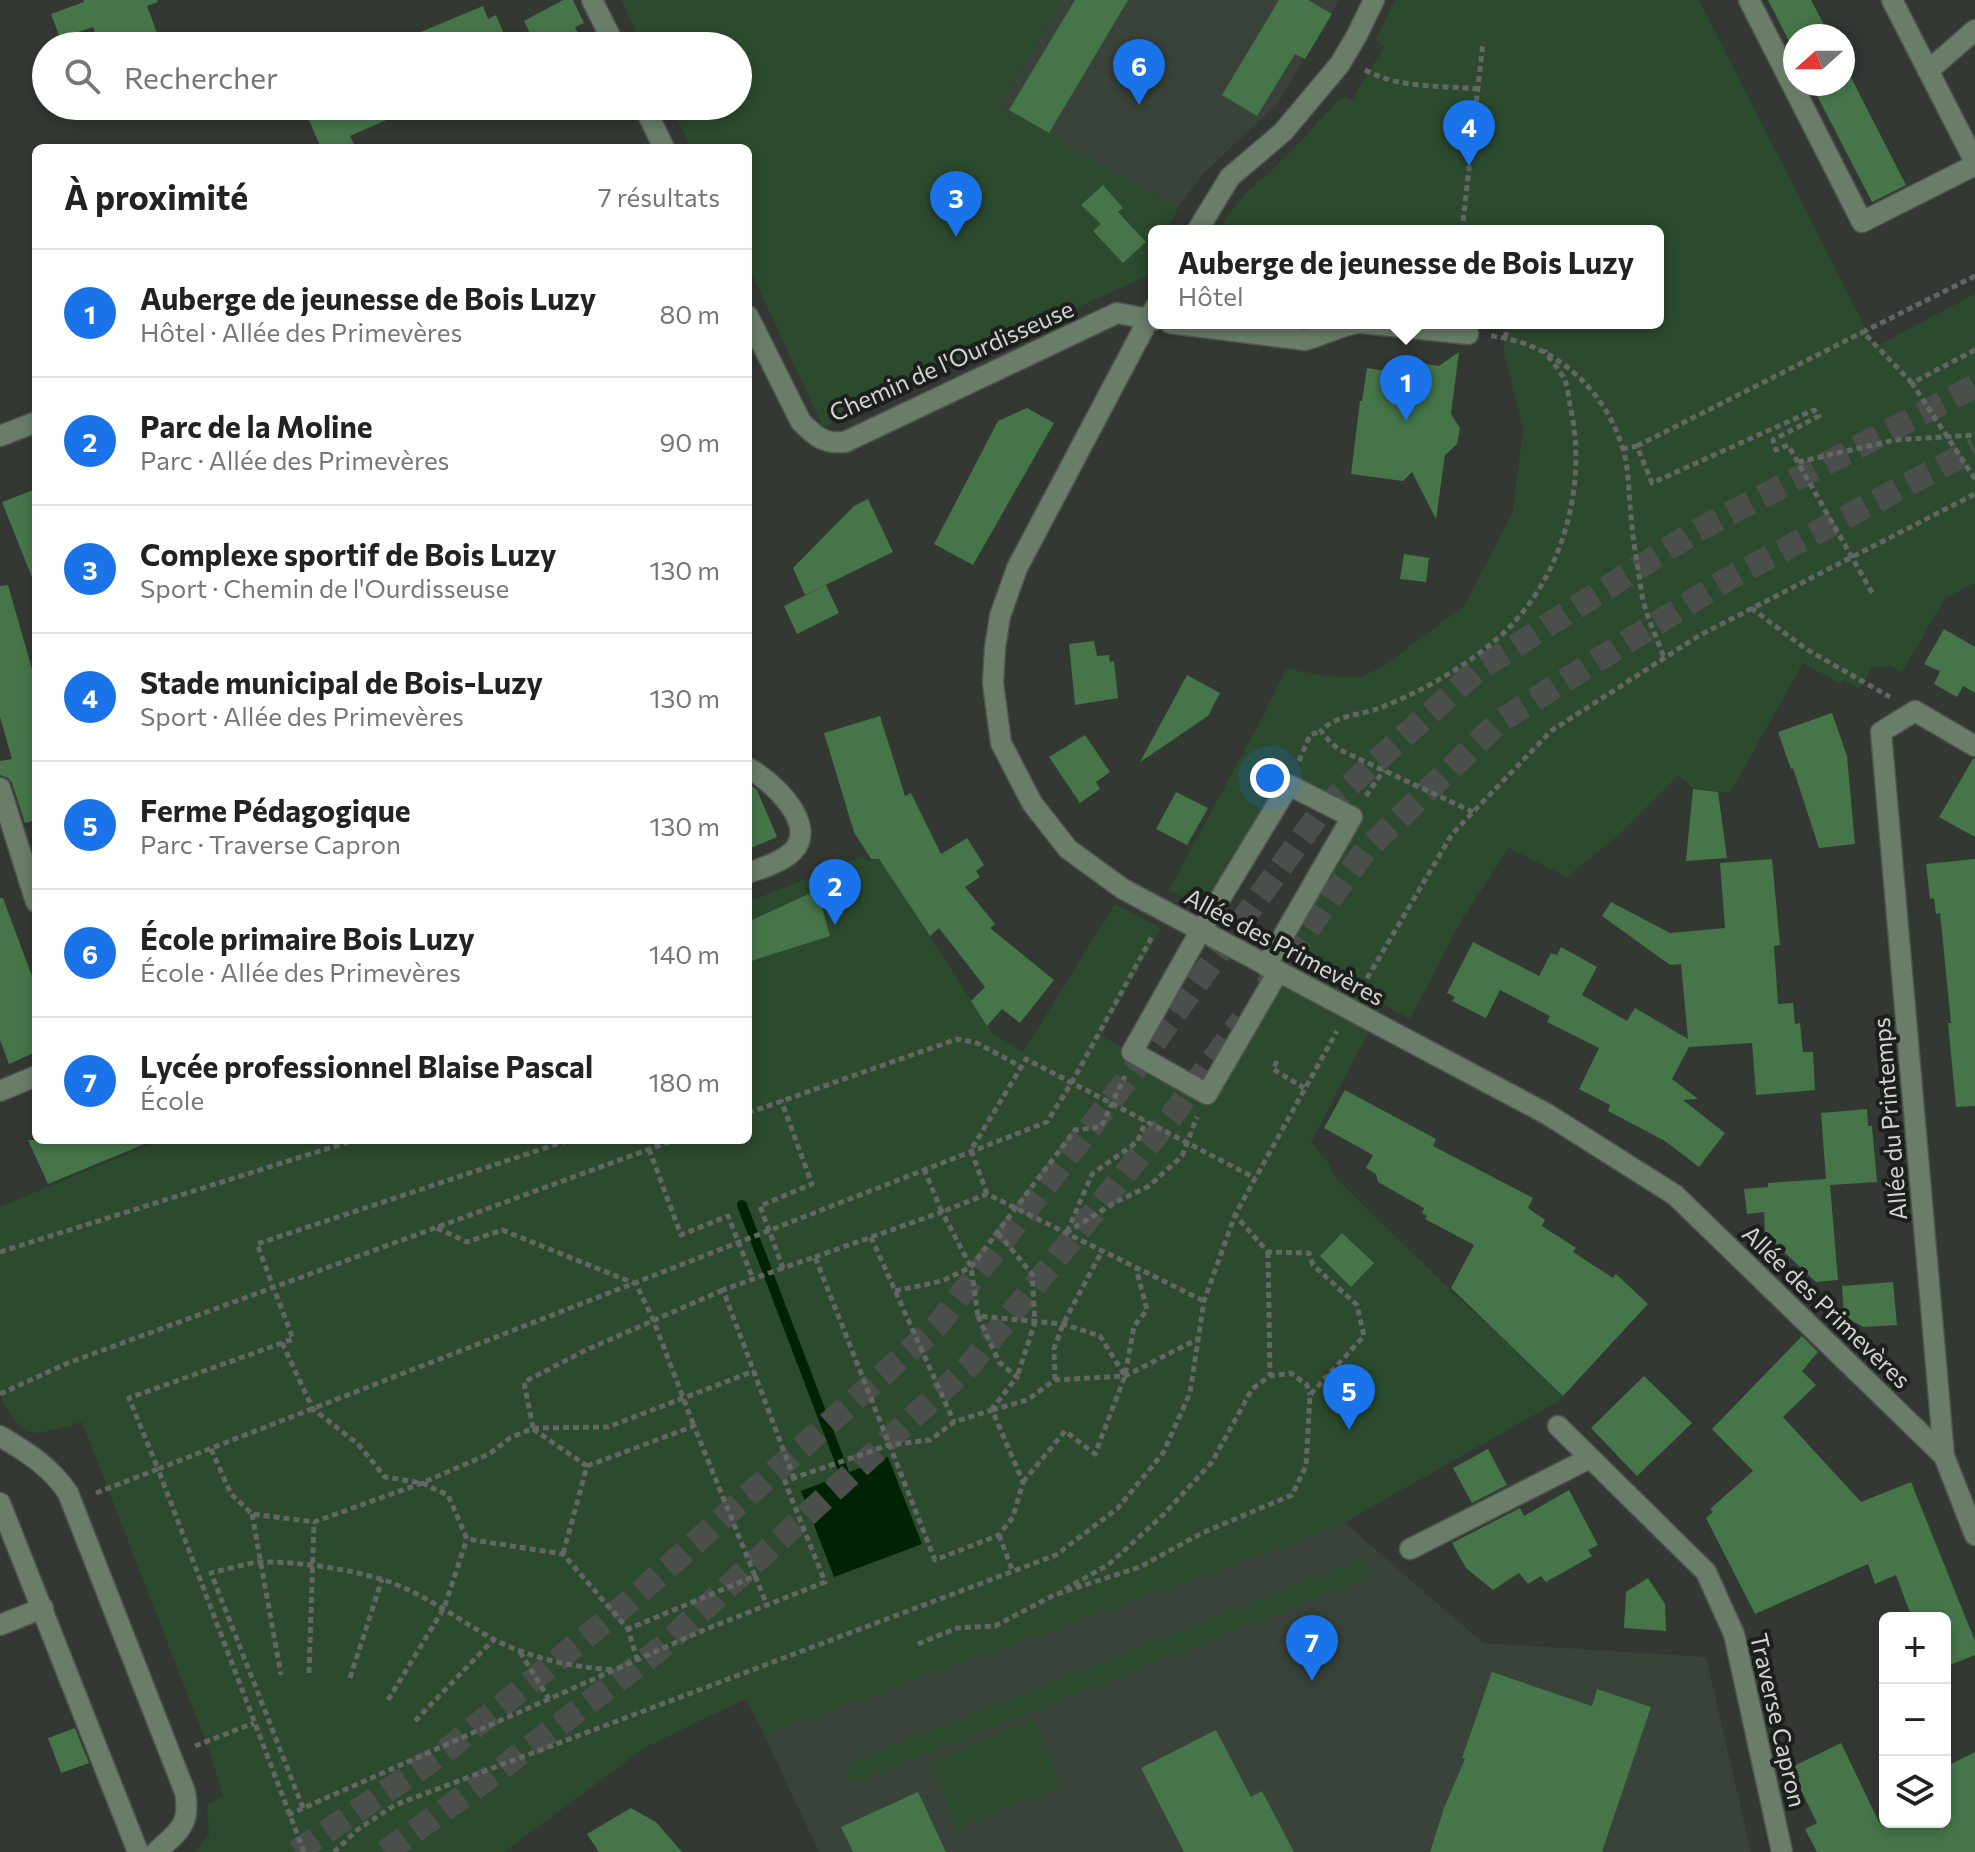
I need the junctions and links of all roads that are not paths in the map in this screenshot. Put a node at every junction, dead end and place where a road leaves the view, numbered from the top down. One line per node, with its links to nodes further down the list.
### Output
1 (592, 0): 6 (street)
2 (1374, 0): 11 (street)
3 (1749, 0): 10 (street)
4 (1892, 0): 7 (street)
5 (1975, 30): 7 (street)
6 (608, 32)
7 (1928, 71): 10 (street)
8 (651, 120): 9 (street)
9 (662, 144)
10 (1975, 163)
11 (1201, 225)
12 (1148, 316): 14 (street, Chemin de l'Ourdisseuse)
13 (1148, 323): 26 (street, Allée des Primevères)
14 (752, 324)
15 (1204, 329): 16 (street)
16 (1341, 329)
17 (1419, 329): 18 (street)
18 (1468, 334)
19 (32, 424): 20 (street)
20 (0, 436)
21 (1975, 746): 32 (street, Allée du Printemps)
22 (752, 770): 24 (street)
23 (0, 788): 25 (street)
24 (752, 871)
25 (32, 889)
26 (1201, 930): 27 (street, Allée des Primevères); 27 (street); 27 (street)
27 (1272, 969): 32 (street, Allée des Primevères)
28 (32, 1078): 29 (street)
29 (0, 1091)
30 (1558, 1426): 33 (street, Traverse Capron)
31 (0, 1436): 40 (street)
32 (1944, 1456): 35 (street, Allée du Printemps)
33 (1590, 1458): 36 (street); 41 (street, Traverse Capron)
34 (0, 1503): 37 (street)
35 (1975, 1535)
36 (1410, 1549)
37 (43, 1608): 38 (street); 39 (street)
38 (0, 1625)
39 (138, 1852)
40 (156, 1852)
41 (1782, 1852)

